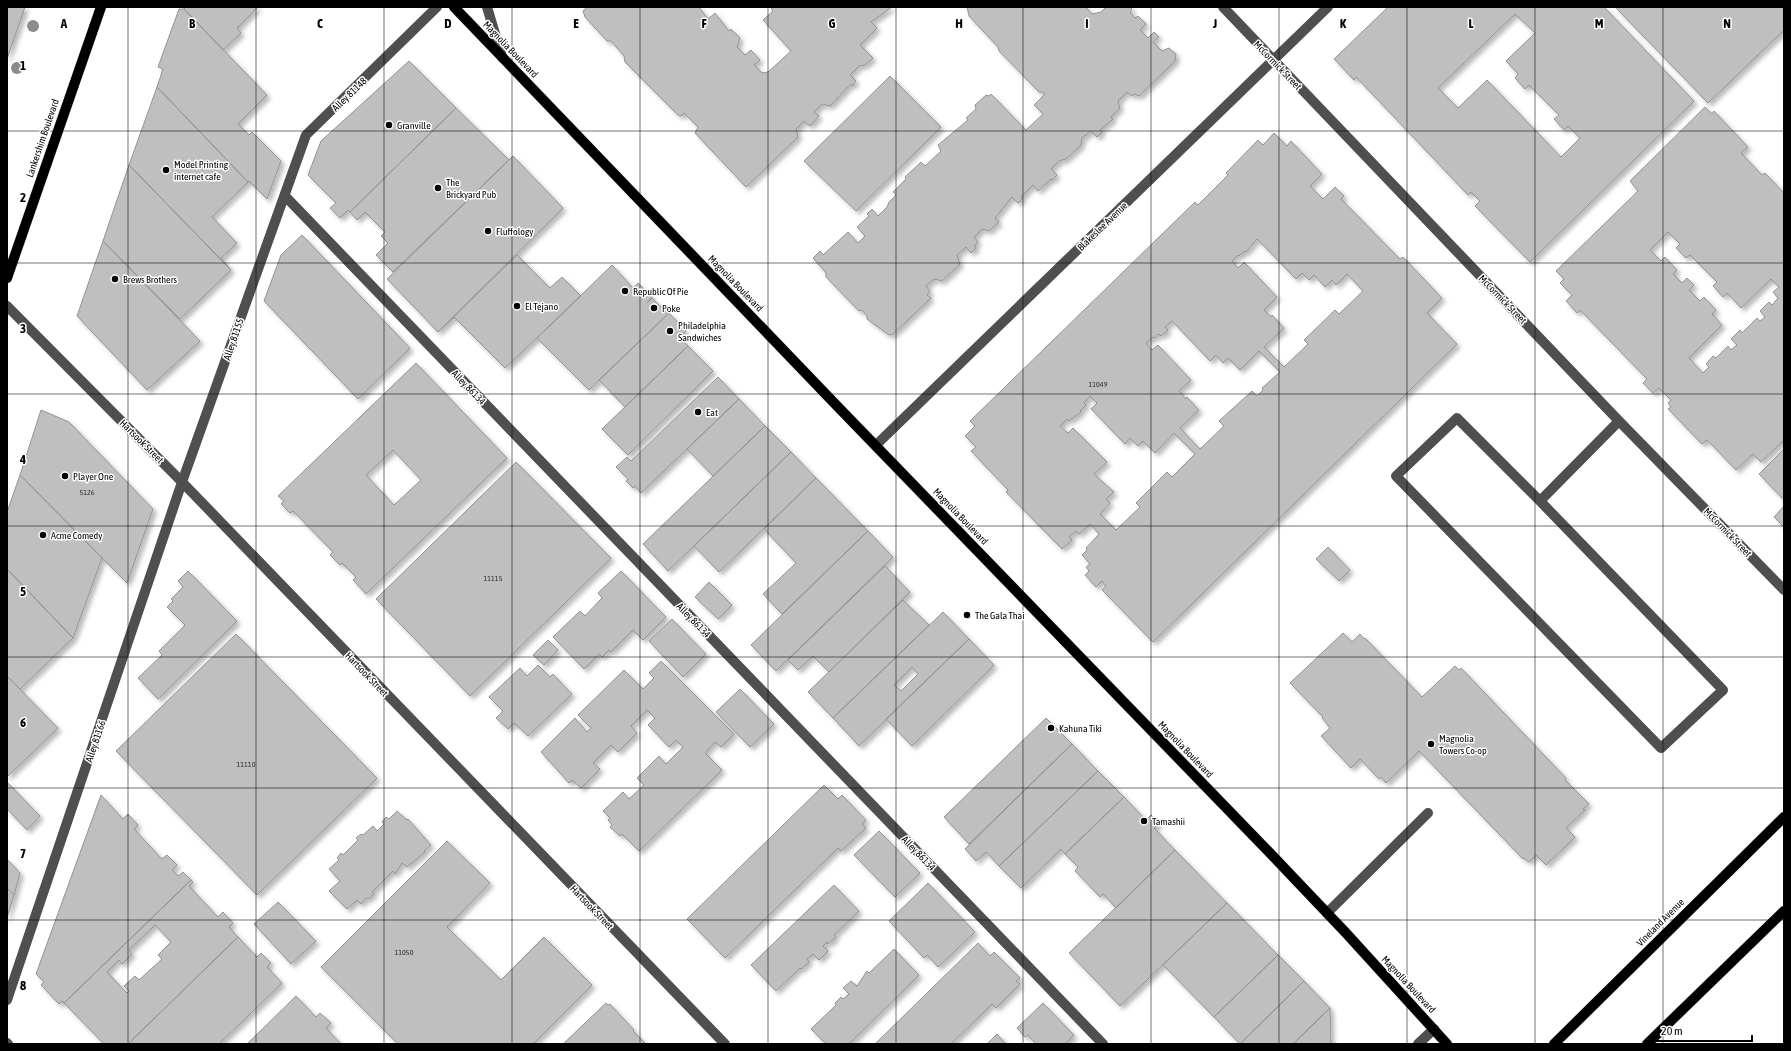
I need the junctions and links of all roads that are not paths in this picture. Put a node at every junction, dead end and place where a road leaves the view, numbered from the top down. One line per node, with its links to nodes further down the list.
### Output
1 (101, 7): 10 (main road, Lankershim Boulevard)
2 (438, 7): 9 (street, Alley 81148)
3 (454, 7): 7 (main road, Magnolia Boulevard)
4 (487, 7): 7 (street)
5 (1222, 7): 8 (street, McCormick Street)
6 (1328, 7): 8 (street, Blakeslee Avenue)
7 (502, 57): 13 (main road, Magnolia Boulevard)
8 (1274, 60): 12 (street, McCormick Street); 13 (street, Blakeslee Avenue)
9 (285, 196): 14 (street, Alley 81155); 24 (street, Alley 86134)
10 (7, 278)
11 (7, 306): 14 (street, Hartsook Street)
12 (1619, 421): 15 (street); 16 (street, McCormick Street)
13 (876, 445): 20 (main road, Magnolia Boulevard)
14 (182, 482): 21 (street, Alley 81166); 23 (street, Hartsook Street)
15 (1540, 501): 15 (street)
16 (1784, 590)
17 (1428, 813): 20 (street)
18 (1784, 817): 27 (main road, Vineland Avenue)
19 (1784, 911): 28 (main road)
20 (1327, 913): 22 (main road, Magnolia Boulevard)
21 (7, 1000)
22 (1434, 1029): 25 (street); 26 (main road, Magnolia Boulevard)
23 (725, 1044)
24 (1103, 1044)
25 (1418, 1044)
26 (1447, 1044)
27 (1554, 1044)
28 (1647, 1044)

